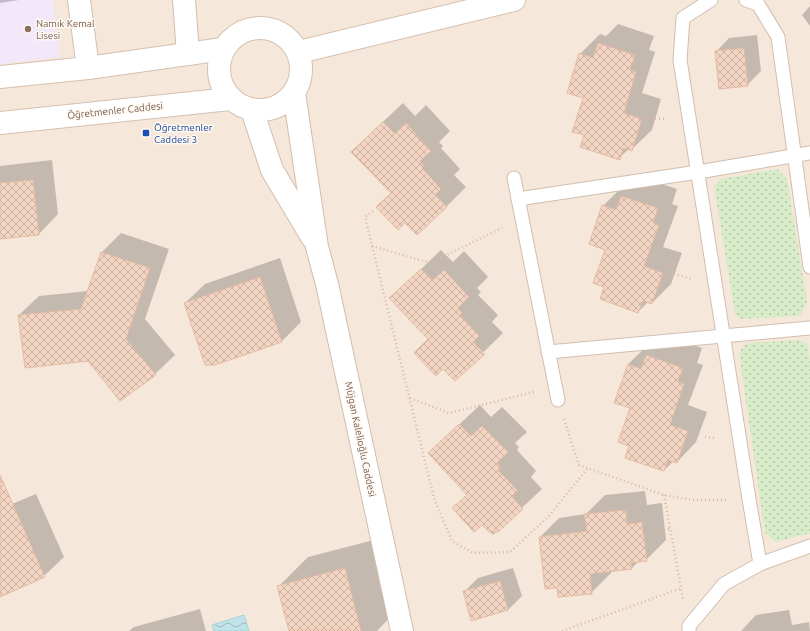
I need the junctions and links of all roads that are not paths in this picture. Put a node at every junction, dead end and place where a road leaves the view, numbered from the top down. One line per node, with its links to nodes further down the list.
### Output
1 (79, 0): 10 (main road)
2 (184, 0): 9 (main road)
3 (514, 0): 6 (main road)
4 (711, 0): 18 (lane)
5 (746, 0): 17 (lane)
6 (454, 7): 8 (main road)
7 (223, 49): 8 (main road); 9 (main road); 13 (main road)
8 (298, 52): 12 (main road)
9 (188, 54): 10 (main road)
10 (88, 68): 11 (main road)
11 (0, 77)
12 (294, 93): 14 (main road); 21 (main road, Müjgan Kalelioğlu Caddesi)
13 (230, 99): 14 (main road); 15 (main road, Öğretmenler Caddesi)
14 (252, 110): 21 (main road, Müjgan Kalelioğlu Caddesi)
15 (0, 123)
16 (810, 153): 17 (lane)
17 (795, 156): 18 (lane); 22 (lane)
18 (698, 172): 20 (lane); 24 (lane)
19 (514, 178): 20 (lane)
20 (518, 199): 25 (lane)
21 (317, 247): 30 (main road, Müjgan Kalelioğlu Caddesi)
22 (810, 267)
23 (810, 328): 24 (lane)
24 (723, 336): 25 (lane); 28 (lane)
25 (548, 352): 26 (lane)
26 (558, 400)
27 (810, 546): 28 (lane)
28 (760, 564): 29 (lane)
29 (689, 628)
30 (402, 631)

